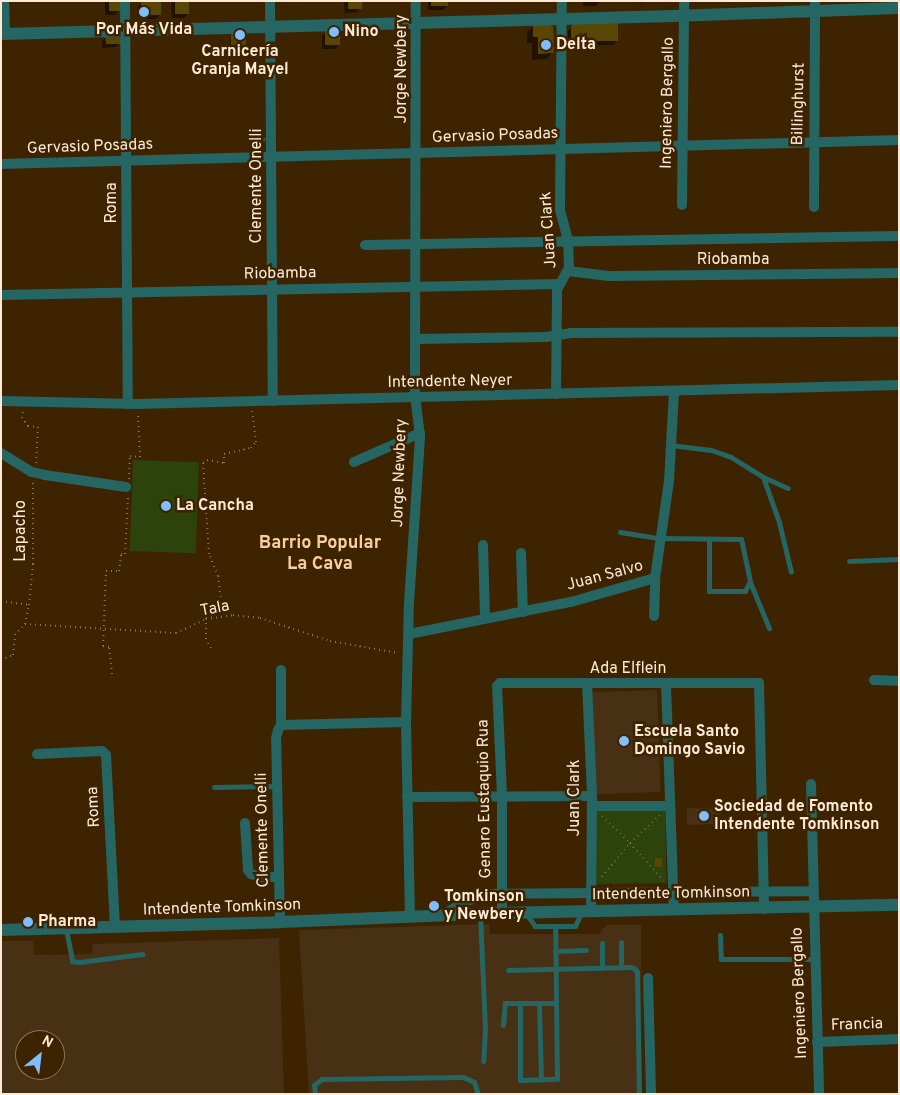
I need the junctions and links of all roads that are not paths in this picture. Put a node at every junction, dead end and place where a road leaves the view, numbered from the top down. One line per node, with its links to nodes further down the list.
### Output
1 (4, 1): 14 (street)
2 (125, 1): 13 (street, Roma)
3 (270, 1): 12 (street, Clemente Onelli)
4 (416, 1): 11 (street, Jorge Newbery)
5 (562, 1): 10 (street, Juan Clark)
6 (684, 1): 9 (street, Ingeniero Bergallo)
7 (815, 6): 8 (street); 9 (street); 16 (street, Billinghurst)
8 (899, 8)
9 (684, 15): 10 (street); 17 (street, Ingeniero Bergallo)
10 (562, 19): 11 (street); 18 (street, Juan Clark)
11 (417, 23): 12 (street); 19 (street, Jorge Newbery)
12 (270, 26): 13 (street); 20 (street, Clemente Onelli)
13 (126, 29): 14 (street); 21 (street, Roma)
14 (3, 34)
15 (899, 140): 16 (street, Gervasio Posadas)
16 (813, 142): 17 (street, Gervasio Posadas); 24 (street, Billinghurst)
17 (682, 146): 18 (street, Gervasio Posadas); 23 (street, Ingeniero Bergallo)
18 (562, 149): 19 (street, Gervasio Posadas); 26 (street, Juan Clark)
19 (418, 153): 20 (street, Gervasio Posadas); 28 (street, Jorge Newbery)
20 (272, 157): 21 (street, Gervasio Posadas); 33 (street, Clemente Onelli)
21 (127, 161): 22 (street, Gervasio Posadas); 34 (street, Roma)
22 (1, 164)
23 (682, 205)
24 (814, 207)
25 (896, 236): 26 (street)
26 (568, 240): 28 (street); 29 (street, Juan Clark)
27 (365, 245): 28 (street)
28 (417, 245): 32 (street, Jorge Newbery)
29 (568, 271): 30 (street, Riobamba); 31 (street, Juan Clark)
30 (899, 273)
31 (560, 284): 32 (street, Riobamba); 37 (street, Juan Clark)
32 (417, 286): 33 (street, Riobamba); 38 (street, Jorge Newbery)
33 (272, 289): 34 (street, Riobamba); 44 (street, Clemente Onelli)
34 (128, 292): 35 (street, Riobamba); 45 (street, Roma)
35 (1, 295)
36 (899, 332): 37 (street)
37 (557, 335): 38 (street); 41 (street, Juan Clark)
38 (416, 339): 42 (street, Jorge Newbery)
39 (899, 385): 40 (street, Intendente Neyer)
40 (674, 391): 41 (street, Intendente Neyer); 47 (street, Juan Salvo)
41 (556, 394): 42 (street, Intendente Neyer)
42 (415, 397): 44 (street, Intendente Neyer); 46 (street, Jorge Newbery)
43 (1, 401): 45 (street, Intendente Neyer)
44 (273, 401): 45 (street, Intendente Neyer)
45 (133, 404)
46 (420, 433): 49 (street); 67 (street, Jorge Newbery)
47 (671, 445): 50 (lane); 54 (street, Juan Salvo)
48 (1, 453): 52 (street)
49 (354, 462)
50 (763, 477): 51 (lane); 60 (lane)
51 (788, 488)
52 (127, 489)
53 (620, 532): 54 (lane)
54 (659, 538): 55 (lane); 61 (street, Juan Salvo)
55 (709, 540): 62 (lane); 62 (lane)
56 (484, 545): 65 (street)
57 (521, 553): 63 (street)
58 (899, 559): 59 (lane)
59 (849, 561)
60 (791, 572)
61 (655, 578): 63 (street, Juan Salvo); 64 (street)
62 (750, 581): 66 (lane)
63 (523, 612): 65 (street, Juan Salvo)
64 (654, 616)
65 (485, 617): 67 (street, Juan Salvo)
66 (770, 628)
67 (409, 634): 74 (street, Jorge Newbery)
68 (281, 670): 75 (street)
69 (874, 680): 70 (street)
70 (899, 681)
71 (498, 684): 72 (street, Ada Elflein); 80 (street, Genaro Eustaquio Rua)
72 (587, 684): 73 (street, Ada Elflein); 82 (street, Juan Clark)
73 (666, 684): 83 (street); 89 (street, Ada Elflein)
74 (406, 722): 75 (street); 81 (street, Jorge Newbery)
75 (281, 725): 78 (street, Clemente Onelli)
76 (37, 754): 104 (street, Roma)
77 (811, 784): 86 (street, Ingeniero Bergallo)
78 (277, 786): 79 (lane); 85 (street, Clemente Onelli)
79 (214, 787)
80 (502, 795): 81 (street); 82 (street); 90 (street, Genaro Eustaquio Rua)
81 (407, 797): 99 (street, Jorge Newbery)
82 (592, 801): 83 (street); 87 (street, Juan Clark)
83 (670, 806): 88 (street)
84 (245, 823): 85 (street)
85 (279, 877): 101 (street, Clemente Onelli)
86 (813, 891): 89 (street, Intendente Tomkinson); 92 (street, Ingeniero Bergallo)
87 (589, 892): 88 (street, Intendente Tomkinson); 90 (street, Intendente Tomkinson); 95 (street, Juan Clark)
88 (673, 892): 89 (street, Intendente Tomkinson); 94 (street)
89 (763, 892): 93 (street)
90 (502, 894): 96 (street, Genaro Eustaquio Rua); 100 (street, Intendente Tomkinson)
91 (899, 906): 92 (street, Intendente Tomkinson)
92 (812, 907): 93 (street, Intendente Tomkinson); 112 (street, Ingeniero Bergallo)
93 (764, 909): 94 (street, Intendente Tomkinson)
94 (674, 910): 95 (street, Intendente Tomkinson)
95 (586, 912): 97 (street, Intendente Tomkinson); 102 (lane)
96 (502, 913): 97 (street, Intendente Tomkinson); 98 (street, Intendente Tomkinson)
97 (525, 913): 102 (lane)
98 (480, 914): 100 (street, Intendente Tomkinson); 124 (lane)
99 (410, 916): 100 (street, Intendente Tomkinson); 101 (street, Intendente Tomkinson)
100 (443, 916)
101 (280, 922): 104 (street, Intendente Tomkinson)
102 (555, 926): 109 (lane)
103 (66, 928): 104 (street, Intendente Tomkinson); 105 (street, Intendente Tomkinson); 111 (lane)
104 (116, 928)
105 (1, 930)
106 (720, 935): 112 (lane)
107 (621, 942): 113 (lane)
108 (602, 943): 114 (lane)
109 (555, 950): 110 (lane); 116 (lane)
110 (586, 950)
111 (143, 954)
112 (814, 960): 123 (street, Ingeniero Bergallo)
113 (621, 967): 114 (lane); 128 (lane)
114 (602, 968): 116 (lane)
115 (508, 970): 116 (lane)
116 (555, 970): 120 (lane)
117 (648, 978): 129 (street)
118 (520, 1003): 119 (lane); 121 (lane); 125 (lane)
119 (539, 1003): 120 (lane); 125 (lane)
120 (556, 1003): 125 (lane)
121 (503, 1025)
122 (899, 1039): 123 (street, Francia)
123 (817, 1042): 130 (street, Ingeniero Bergallo)
124 (483, 1061)
125 (541, 1080)
126 (315, 1094): 127 (lane)
127 (478, 1094)
128 (639, 1094)
129 (650, 1094)
130 (819, 1094)

